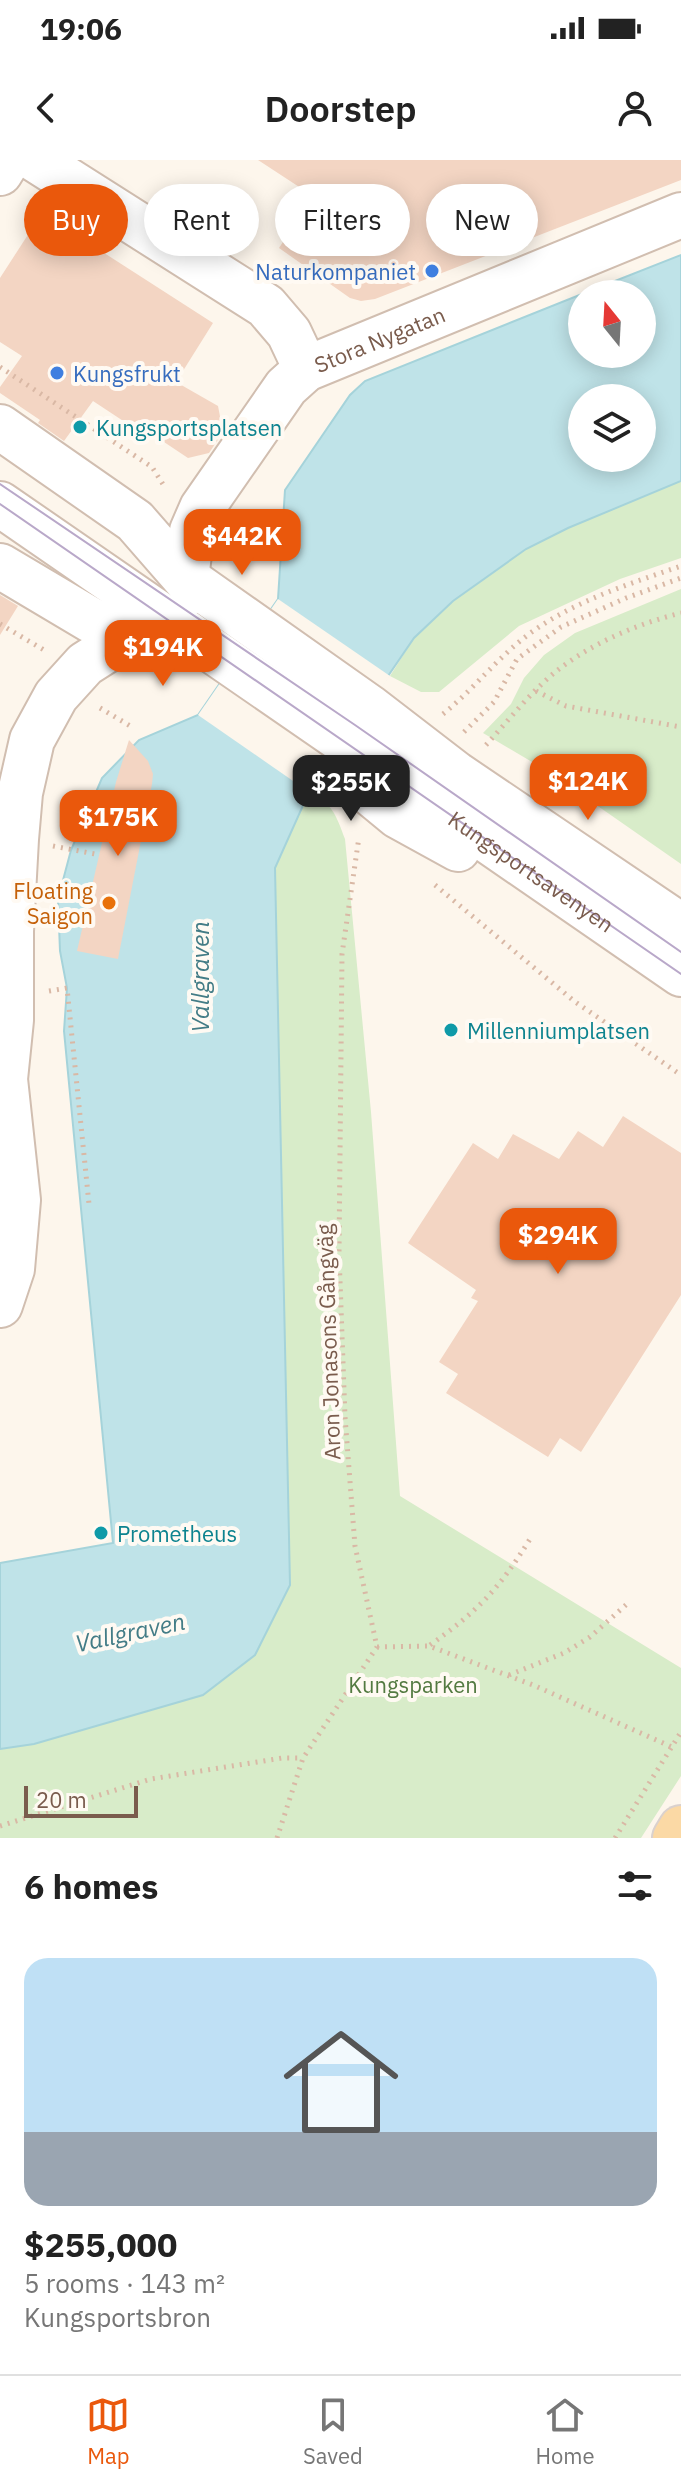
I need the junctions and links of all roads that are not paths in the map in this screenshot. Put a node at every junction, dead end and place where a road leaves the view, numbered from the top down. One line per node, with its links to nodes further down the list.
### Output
1 (8, 160): 3 (street)
2 (36, 160): 5 (street)
3 (0, 173)
4 (681, 215): 5 (street, Stora Nygatan)
5 (306, 369): 10 (street, Stora Nygatan)
6 (0, 427): 10 (street)
7 (0, 484): 12 (street)
8 (0, 504): 12 (street)
9 (0, 566): 11 (street)
10 (186, 578): 12 (street)
11 (143, 635): 12 (street); 16 (street)
12 (238, 657): 13 (street); 13 (street)
13 (350, 733): 14 (street); 18 (street, Kungsportsavenyen); 19 (street, Kungsportsavenyen)
14 (462, 768): 15 (street, Kungsportsavenyen); 17 (street, Kungsportsavenyen)
15 (681, 926)
16 (6, 938): 20 (street)
17 (681, 952)
18 (681, 974)
19 (681, 1005)
20 (4, 1089): 21 (street)
21 (0, 1305)
22 (681, 1828): 23 (main road)
23 (675, 1838)

